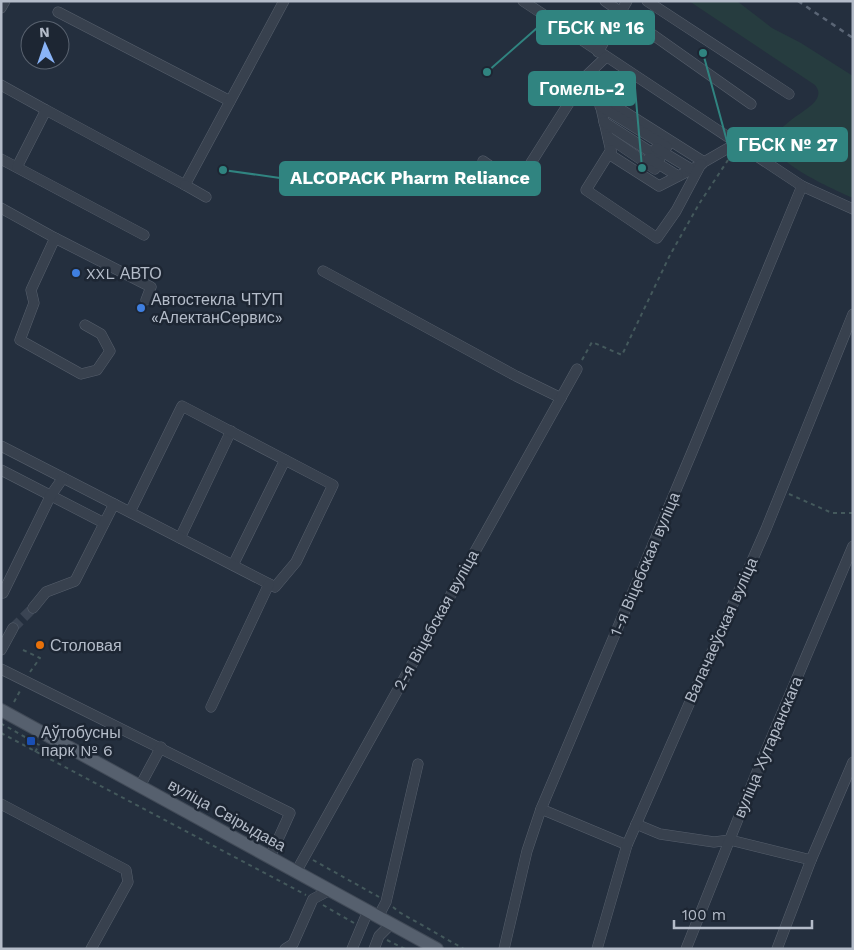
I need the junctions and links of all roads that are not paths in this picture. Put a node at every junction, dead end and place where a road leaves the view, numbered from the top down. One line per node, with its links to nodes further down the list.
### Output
1 (5, 1): 7 (street)
2 (284, 1): 15 (street)
3 (523, 1): 10 (street)
4 (605, 1): 9 (street)
5 (627, 1): 9 (street)
6 (646, 1): 13 (street)
7 (1, 8)
8 (58, 12): 15 (street)
9 (621, 12): 10 (street); 16 (street)
10 (602, 54): 11 (street); 19 (street)
11 (586, 76): 14 (street); 21 (street)
12 (1, 85): 17 (street)
13 (789, 94)
14 (598, 95): 18 (street); 23 (street)
15 (230, 101): 24 (street)
16 (751, 104)
17 (46, 110): 22 (street); 24 (street)
18 (606, 129): 23 (street); 23 (street); 23 (street); 23 (street)
19 (737, 143): 23 (street); 25 (street)
20 (1, 159): 22 (street)
21 (483, 161)
22 (17, 167): 29 (street)
23 (687, 171)
24 (185, 185): 26 (street)
25 (802, 186): 28 (street); 64 (street, 1-я Віцебская вуліца)
26 (206, 197)
27 (1, 208): 30 (street)
28 (853, 210)
29 (144, 235)
30 (55, 238): 32 (street); 33 (street)
31 (323, 271): 38 (street)
32 (146, 300)
33 (34, 303): 34 (street); 36 (street)
34 (43, 310)
35 (853, 314): 65 (street, Валачаеўская вуліца)
36 (85, 325)
37 (577, 369): 38 (street, 2-я Віцебская вуліца)
38 (561, 398): 70 (street, 2-я Віцебская вуліца)
39 (232, 431): 41 (street); 46 (street); 48 (street)
40 (1, 446): 43 (street)
41 (285, 460): 50 (street); 51 (street)
42 (1, 470): 44 (street)
43 (63, 478): 44 (street); 45 (street)
44 (52, 495): 47 (street); 52 (street)
45 (114, 504): 46 (street); 47 (street)
46 (130, 512): 48 (street)
47 (104, 524): 53 (street)
48 (180, 538): 50 (street)
49 (853, 546): 66 (street, вуліца Хутаранскага)
50 (233, 566): 51 (street)
51 (269, 584): 57 (street)
52 (3, 593)
53 (33, 608)
54 (13, 628): 55 (street)
55 (1, 650)
56 (1, 669): 59 (street)
57 (211, 707)
58 (1, 710): 62 (main road, вуліца Свірыдава)
59 (160, 747): 62 (street); 68 (street)
60 (853, 762): 69 (street)
61 (418, 764): 72 (street)
62 (140, 786): 68 (main road, вуліца Свірыдава)
63 (1, 804): 74 (street)
64 (541, 809): 67 (street); 79 (street, 1-я Віцебская вуліца)
65 (636, 824): 66 (street); 67 (street, Валачаеўская вуліца)
66 (730, 840): 69 (street); 81 (street, вуліца Хутаранскага)
67 (626, 845): 80 (street, Валачаеўская вуліца)
68 (270, 857): 70 (main road, вуліца Свірыдава)
69 (811, 860): 82 (street)
70 (296, 872): 71 (main road, вуліца Свірыдава)
71 (330, 890): 72 (main road, вуліца Свірыдава); 75 (street)
72 (373, 914): 73 (main road, вуліца Свірыдава); 76 (street)
73 (391, 924): 77 (street); 78 (main road, вуліца Свірыдава)
74 (91, 949)
75 (285, 949)
76 (352, 949)
77 (374, 949)
78 (437, 949)
79 (504, 949)
80 (597, 949)
81 (686, 949)
82 (777, 949)

